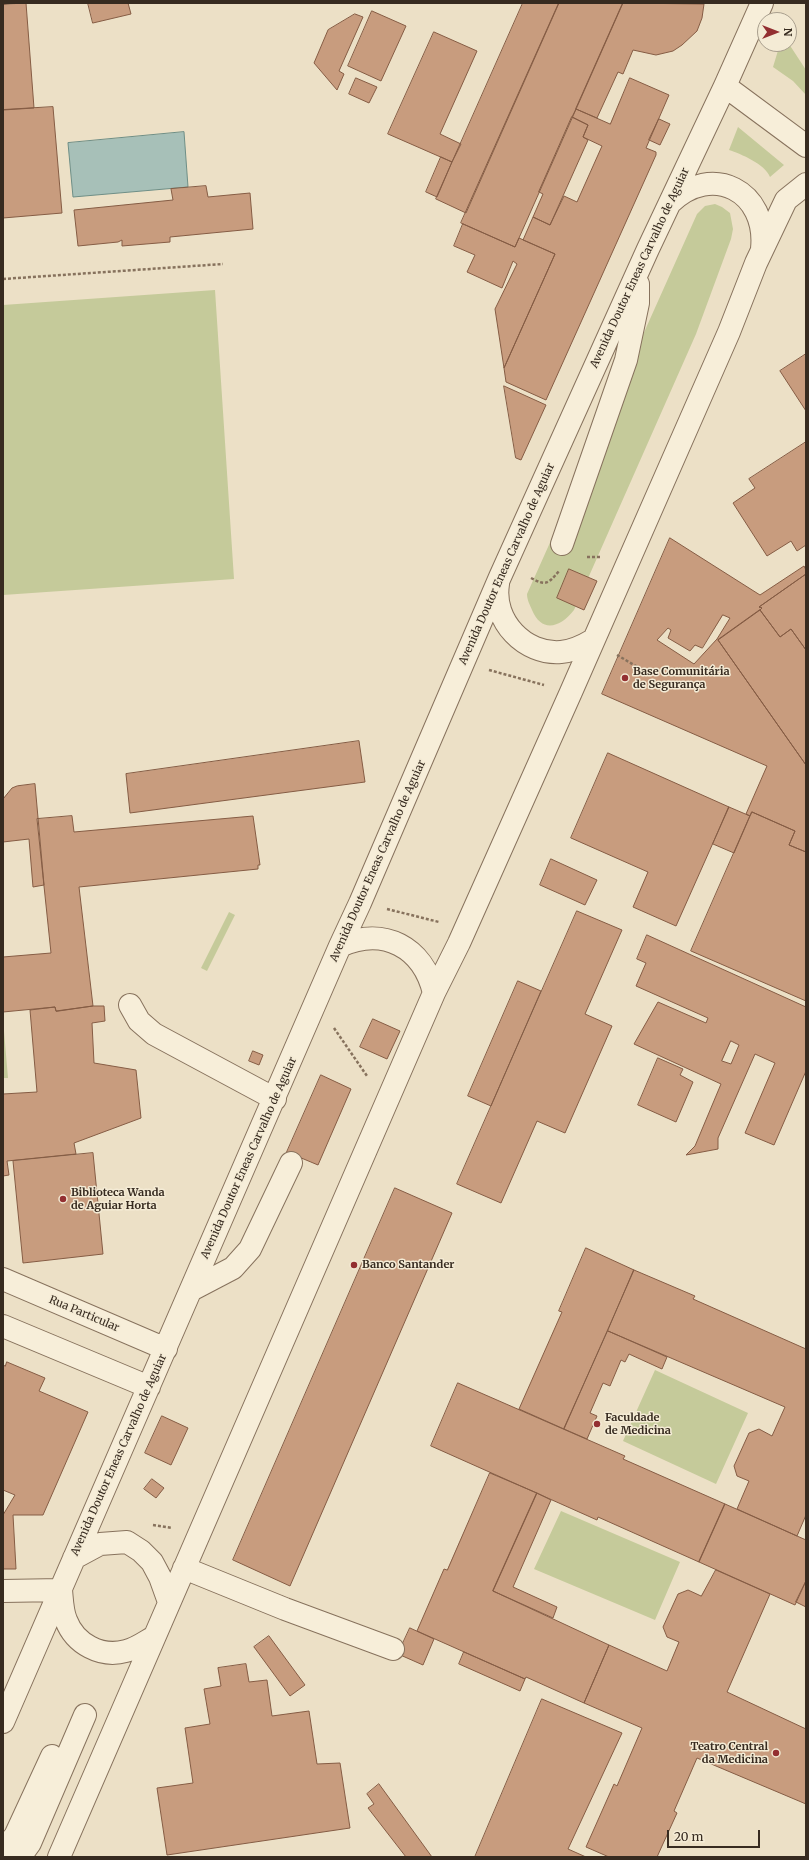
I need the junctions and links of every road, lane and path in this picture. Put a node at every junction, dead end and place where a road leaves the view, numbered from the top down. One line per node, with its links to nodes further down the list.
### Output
1 (762, 3): 2 (street, Avenida Doutor Eneas Carvalho de Aguiar)
2 (725, 86): 3 (street); 5 (street, Avenida Doutor Eneas Carvalho de Aguiar)
3 (806, 146)
4 (806, 184): 6 (street)
5 (669, 203): 6 (street); 8 (street, Avenida Doutor Eneas Carvalho de Aguiar)
6 (756, 263): 12 (street)
7 (223, 264): 9 (path)
8 (639, 269): 10 (street); 11 (street, Avenida Doutor Eneas Carvalho de Aguiar)
9 (3, 279)
10 (562, 544)
11 (500, 577): 12 (street); 13 (street, Avenida Doutor Eneas Carvalho de Aguiar)
12 (593, 640): 14 (street)
13 (463, 664): 14 (path); 15 (street, Avenida Doutor Eneas Carvalho de Aguiar)
14 (571, 692): 16 (street)
15 (340, 946): 16 (street); 17 (street, Avenida Doutor Eneas Carvalho de Aguiar)
16 (434, 993): 20 (street)
17 (316, 1003): 19 (street, Avenida Doutor Eneas Carvalho de Aguiar); 20 (path)
18 (130, 1005): 19 (street)
19 (275, 1099): 23 (street, Avenida Doutor Eneas Carvalho de Aguiar)
20 (386, 1103): 28 (street)
21 (291, 1163): 23 (street)
22 (3, 1279): 25 (street, Rua Particular)
23 (191, 1290): 25 (street, Avenida Doutor Eneas Carvalho de Aguiar)
24 (3, 1326): 26 (street)
25 (166, 1349): 26 (street, Avenida Doutor Eneas Carvalho de Aguiar)
26 (149, 1387): 27 (street, Avenida Doutor Eneas Carvalho de Aguiar)
27 (74, 1558): 29 (street, Avenida Doutor Eneas Carvalho de Aguiar); 31 (street)
28 (184, 1568): 31 (street); 33 (street)
29 (61, 1590): 30 (street); 32 (street); 34 (street, Avenida Doutor Eneas Carvalho de Aguiar)
30 (3, 1591)
31 (169, 1602): 32 (street)
32 (154, 1637): 37 (street)
33 (392, 1649)
34 (3, 1722)
35 (3, 1850): 36 (street)
36 (20, 1857)
37 (59, 1857)

